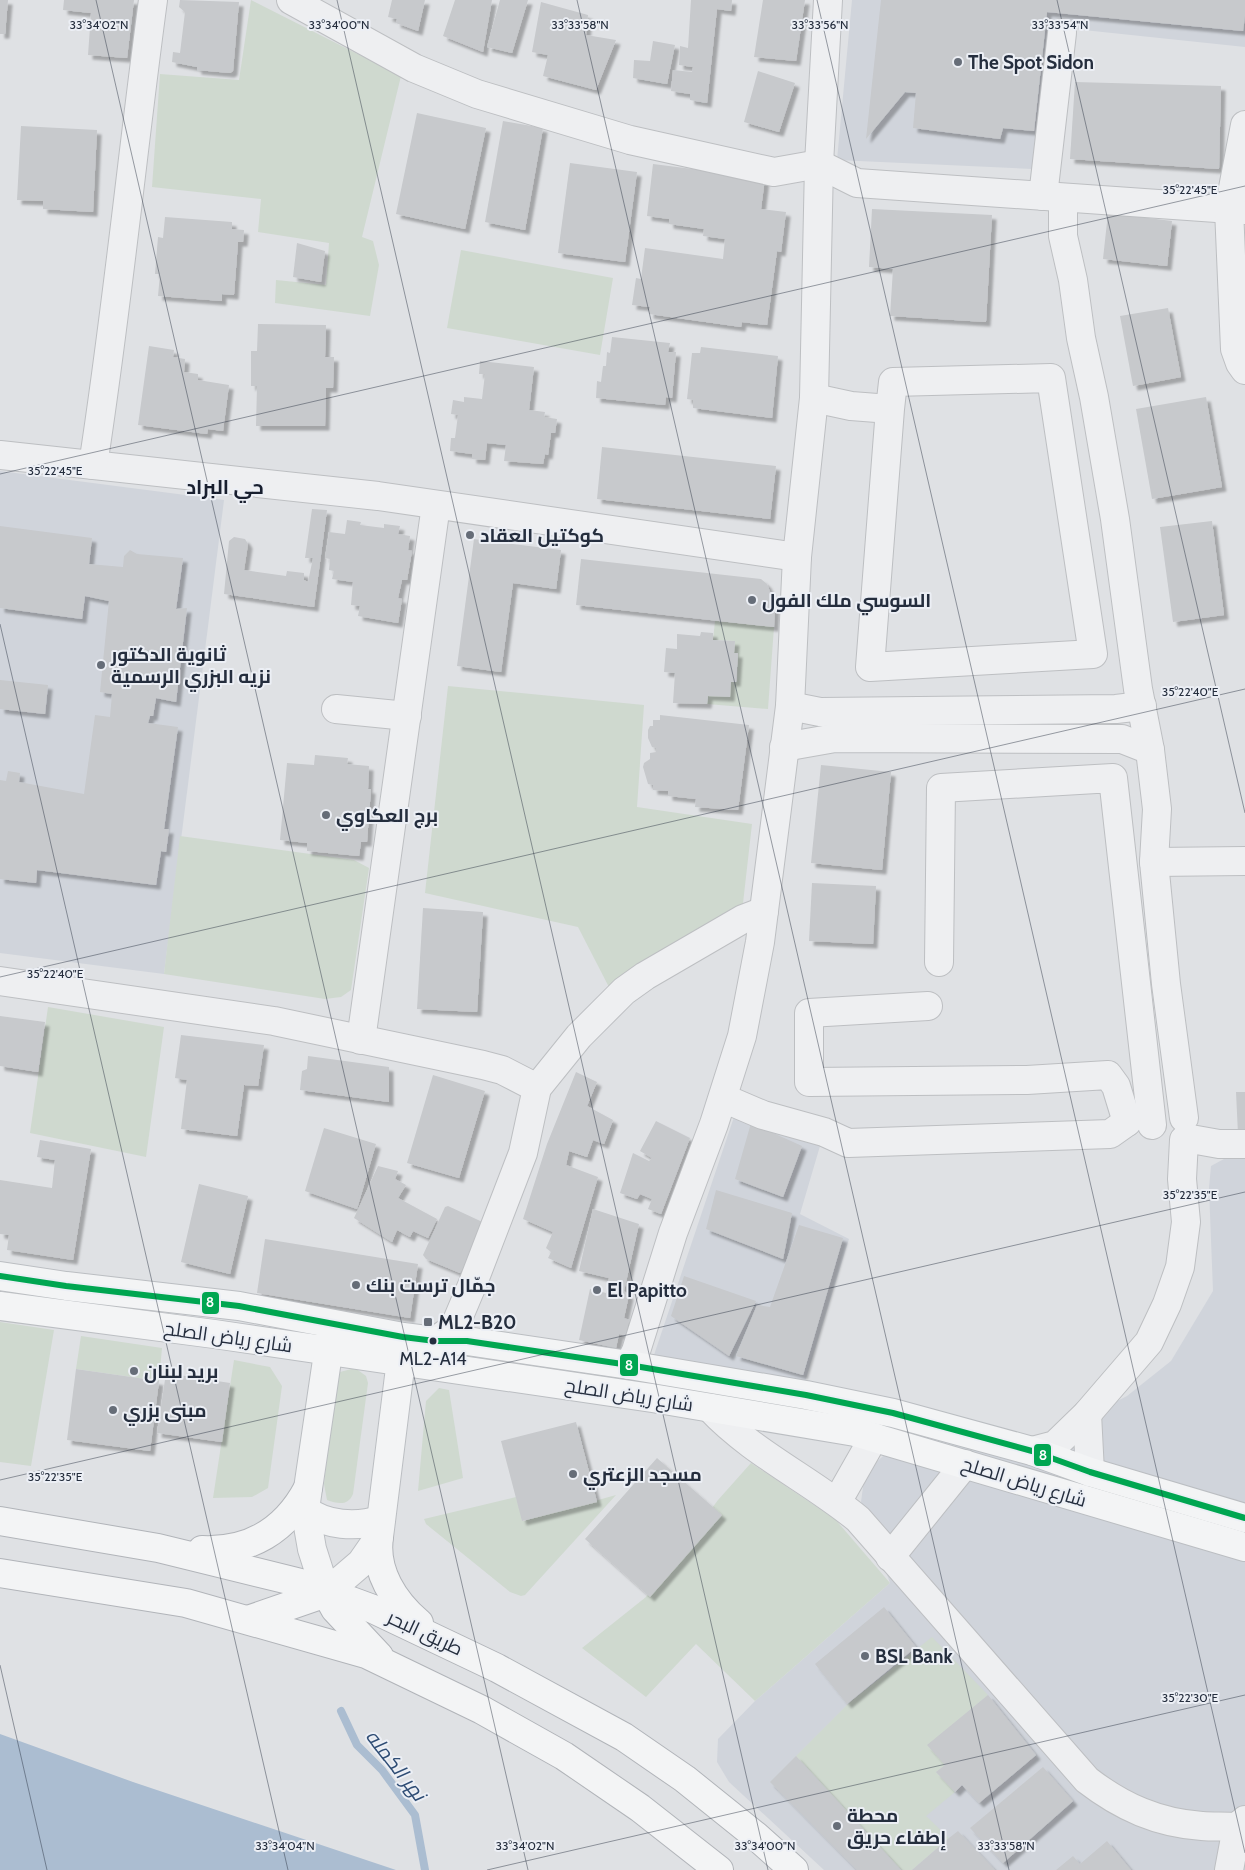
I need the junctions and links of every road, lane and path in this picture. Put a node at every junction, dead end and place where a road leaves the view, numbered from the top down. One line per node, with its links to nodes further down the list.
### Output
1 (153, 0): 13 (street)
2 (291, 0): 6 (street)
3 (828, 0): 6 (street)
4 (1062, 33): 7 (street)
5 (1245, 125): 8 (street)
6 (819, 164): 7 (street); 10 (street)
7 (1053, 197): 8 (street); 17 (street)
8 (1237, 210): 9 (street)
9 (1245, 370)
10 (814, 398): 11 (street); 15 (street)
11 (890, 409): 11 (street)
12 (0, 455): 13 (street)
13 (93, 465): 14 (street)
14 (436, 505): 15 (street); 19 (street)
15 (797, 557): 16 (street)
16 (790, 706): 17 (street); 20 (street)
17 (1142, 706): 21 (street)
18 (336, 709): 19 (street)
19 (407, 716): 28 (street)
20 (784, 747): 21 (street); 24 (street)
21 (1150, 750): 23 (street)
22 (1245, 861): 23 (street)
23 (1154, 862): 31 (street)
24 (764, 911): 29 (street); 30 (street)
25 (939, 962): 31 (street)
26 (0, 980): 28 (street)
27 (928, 1006): 31 (street)
28 (361, 1040): 29 (street)
29 (537, 1088): 36 (street)
30 (723, 1098): 31 (street); 39 (street)
31 (1168, 1129): 32 (street); 41 (street)
32 (1245, 1144)
33 (0, 1276): 35 (main road, شارع رياض الصلح)
34 (0, 1306): 38 (main road, شارع رياض الصلح)
35 (333, 1323): 37 (main road, شارع رياض الصلح); 38 (main road)
36 (435, 1341): 37 (main road, شارع رياض الصلح); 39 (main road, شارع رياض الصلح)
37 (403, 1349): 38 (main road, شارع رياض الصلح); 40 (main road, شارع رياض الصلح); 50 (main road)
38 (328, 1351): 46 (main road)
39 (629, 1365): 43 (main road, شارع رياض الصلح)
40 (710, 1408): 42 (main road, شارع رياض الصلح); 47 (street)
41 (1087, 1414): 43 (street); 45 (street)
42 (874, 1437): 44 (main road, شارع رياض الصلح); 47 (street)
43 (1032, 1451): 45 (main road, شارع رياض الصلح)
44 (965, 1464): 51 (main road, شارع رياض الصلح); 53 (street)
45 (1090, 1472): 48 (main road, شارع رياض الصلح)
46 (306, 1499): 50 (main road); 52 (main road); 55 (main road)
47 (837, 1502): 53 (street)
48 (1245, 1518)
49 (0, 1521): 52 (main road, طريق البحر)
50 (380, 1528): 55 (main road); 57 (main road)
51 (1245, 1547)
52 (158, 1548): 55 (main road, طريق البحر)
53 (890, 1557): 59 (street)
54 (0, 1573): 56 (main road)
55 (326, 1592): 56 (main road); 57 (main road, طريق البحر); 58 (main road)
56 (248, 1620): 58 (main road)
57 (444, 1642): 61 (main road, طريق البحر)
58 (387, 1664): 60 (main road)
59 (1241, 1824): 62 (street)
60 (719, 1870)
61 (794, 1870)
62 (1229, 1870)

